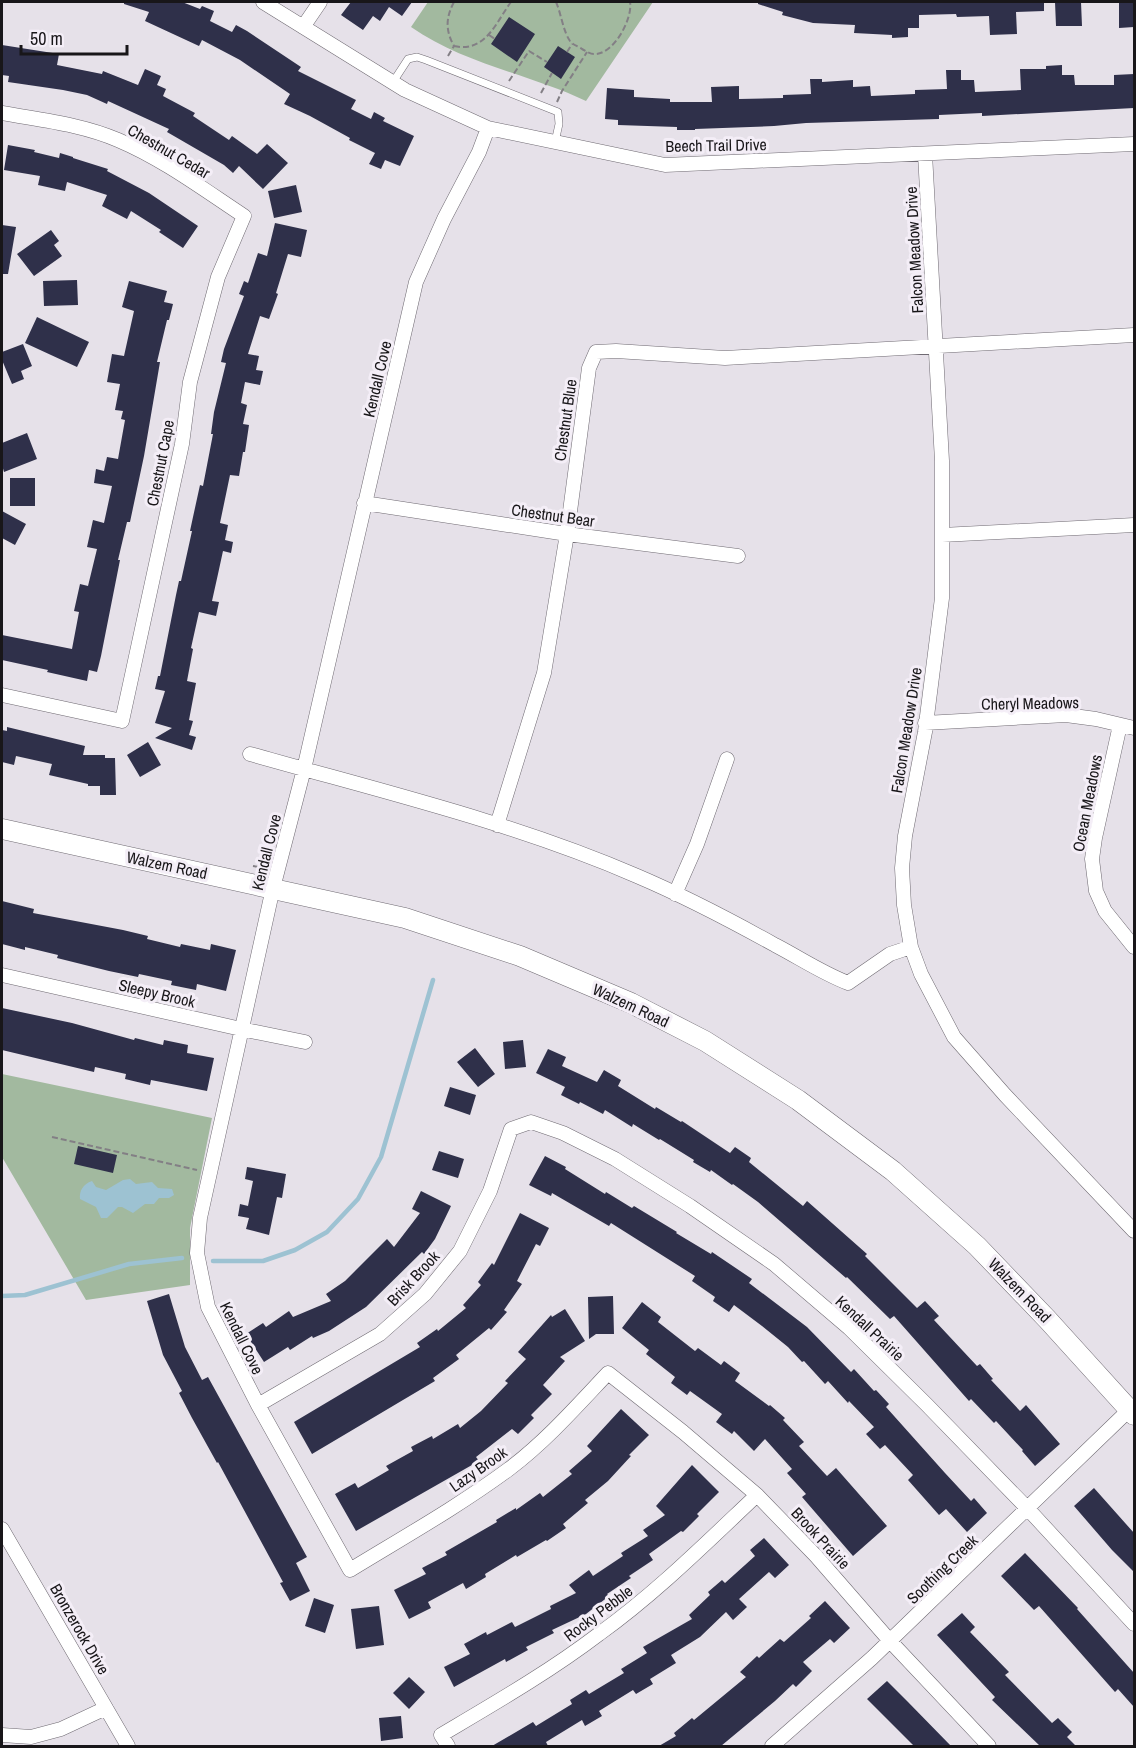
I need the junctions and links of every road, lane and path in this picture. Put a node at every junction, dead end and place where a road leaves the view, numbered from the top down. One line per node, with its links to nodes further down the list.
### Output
1 (263, 2): 7 (street, Beech Trail Drive)
2 (320, 2): 7 (street)
3 (454, 2): 8 (path)
4 (511, 2): 8 (path)
5 (556, 2): 10 (path)
6 (630, 2): 12 (path)
7 (303, 27): 15 (street, Beech Trail Drive)
8 (489, 35): 9 (path)
9 (495, 39)
10 (573, 44): 11 (path); 12 (path)
11 (567, 52)
12 (587, 52): 18 (path)
13 (547, 62): 16 (path)
14 (552, 73): 17 (path)
15 (393, 82): 16 (lane); 20 (street, Beech Trail Drive)
16 (503, 91): 17 (lane)
17 (537, 104): 18 (lane)
18 (554, 110): 21 (lane)
19 (2, 113): 24 (street, Chestnut Cedar)
20 (488, 128): 21 (street, Beech Trail Drive); 27 (street, Kendall Cove)
21 (555, 142): 23 (street, Beech Trail Drive)
22 (1134, 144): 23 (street, Beech Trail Drive)
23 (925, 154): 26 (street, Falcon Meadow Drive)
24 (244, 216): 32 (street, Chestnut Cape)
25 (1134, 335): 26 (street)
26 (935, 346): 29 (street, Chestnut Blue); 30 (street, Falcon Meadow Drive)
27 (364, 503): 29 (street, Chestnut Bear); 38 (street, Kendall Cove)
28 (1134, 525): 30 (street)
29 (567, 534): 31 (street, Chestnut Bear); 39 (street, Chestnut Blue)
30 (942, 536): 33 (street, Falcon Meadow Drive)
31 (738, 556)
32 (2, 695)
33 (925, 723): 34 (street, Cheryl Meadows); 43 (street, Falcon Meadow Drive)
34 (1120, 725): 35 (street, Cheryl Meadows); 44 (street, Ocean Meadows)
35 (1134, 728)
36 (250, 754): 38 (street)
37 (727, 759): 42 (street)
38 (304, 769): 39 (street); 41 (street, Kendall Cove)
39 (497, 825): 42 (street)
40 (2, 829): 41 (street, Walzem Road)
41 (273, 888): 46 (street, Kendall Cove); 54 (street, Walzem Road)
42 (675, 894): 43 (street)
43 (910, 947): 51 (street, Falcon Meadow Drive)
44 (1134, 947)
45 (2, 975): 46 (street, Sleepy Brook)
46 (241, 1029): 47 (street, Sleepy Brook); 53 (street, Kendall Cove)
47 (305, 1042)
48 (531, 1122): 53 (street, Brisk Brook); 56 (street, Kendall Prairie)
49 (52, 1137): 50 (path)
50 (200, 1171)
51 (1134, 1231)
52 (608, 1374): 55 (street, Brook Prairie); 58 (street, Lazy Brook)
53 (258, 1405): 58 (street, Kendall Cove)
54 (1132, 1412): 56 (street, Soothing Creek)
55 (757, 1495): 60 (street, Brook Prairie); 63 (street, Rocky Pebble)
56 (1028, 1509): 59 (street, Kendall Prairie); 60 (street, Soothing Creek)
57 (2, 1529): 61 (street, Bronzerock Drive)
58 (350, 1570)
59 (1134, 1624)
60 (890, 1641): 65 (street, Soothing Creek); 66 (street, Brook Prairie)
61 (106, 1708): 62 (street); 64 (street, Bronzerock Drive)
62 (2, 1735)
63 (444, 1741)
64 (128, 1746)
65 (772, 1746)
66 (989, 1746)

